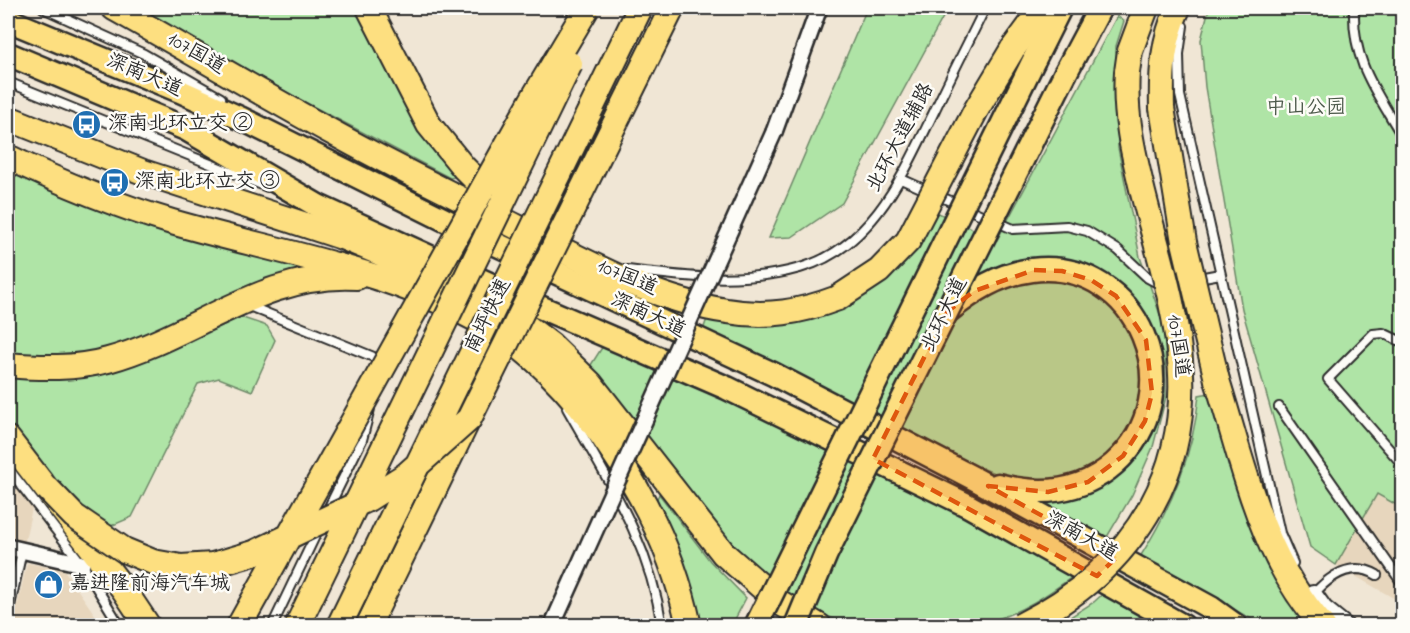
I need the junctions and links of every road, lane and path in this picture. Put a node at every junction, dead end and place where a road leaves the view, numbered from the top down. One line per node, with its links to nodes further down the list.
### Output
1 (43, 8): 23 (lane)
2 (114, 8): 27 (highway, 107国道)
3 (369, 8): 27 (highway)
4 (587, 8): 56 (highway, bridge)
5 (597, 8): 58 (highway, 南坪快速, bridge)
6 (640, 8): 59 (highway, 南坪快速, bridge)
7 (672, 8): 41 (highway, bridge)
8 (819, 8): 61 (street, bridge)
9 (986, 8): 25 (lane, 北环大道辅路)
10 (1043, 8): 19 (highway, 107国道)
11 (1060, 8): 19 (main road, 北环大道)
12 (1100, 8): 35 (main road, 北环大道, bridge)
13 (1146, 8): 67 (highway, 107国道, bridge)
14 (1178, 8): 52 (highway, bridge)
15 (1187, 8): 29 (lane)
16 (1354, 8): 22 (lane)
17 (8, 20): 23 (main road, 深南大道)
18 (8, 54): 26 (main road, 深南大道)
19 (1023, 55): 28 (highway, 107国道, bridge); 64 (main road, 北环大道, bridge)
20 (8, 82): 26 (lane)
21 (8, 117): 32 (highway)
22 (1402, 136)
23 (304, 149): 45 (main road, 深南大道)
24 (8, 157): 30 (highway)
25 (901, 179): 28 (lane, 北环大道辅路); 29 (lane)
26 (318, 206): 33 (main road, 深南大道)
27 (540, 239): 28 (highway, 107国道)
28 (571, 254)
29 (1220, 274): 49 (lane)
30 (387, 281): 31 (highway); 34 (highway)
31 (416, 292): 37 (lane); 39 (highway)
32 (475, 293): 33 (highway); 66 (highway)
33 (533, 304): 68 (main road, 深南大道)
34 (230, 306): 37 (lane); 38 (highway)
35 (947, 312): 45 (main road); 65 (main road, 北环大道, bridge)
36 (1402, 342): 43 (lane)
37 (381, 360): 57 (lane)
38 (8, 365)
39 (543, 368): 62 (lane); 63 (highway)
40 (1279, 407): 51 (lane)
41 (468, 419): 46 (highway, bridge); 60 (highway)
42 (8, 439): 46 (highway)
43 (1401, 458)
44 (8, 468): 48 (lane)
45 (975, 478): 69 (main road, 深南大道)
46 (48, 489): 55 (highway, bridge)
47 (15, 549): 48 (street); 53 (lane)
48 (82, 564): 54 (lane)
49 (1298, 574)
50 (1377, 575): 52 (lane)
51 (1402, 583)
52 (1309, 596): 70 (highway); 71 (street)
53 (8, 615)
54 (120, 626)
55 (148, 626)
56 (239, 626)
57 (272, 626)
58 (297, 626)
59 (339, 626)
60 (368, 626)
61 (552, 626)
62 (663, 626)
63 (689, 626)
64 (756, 626)
65 (796, 626)
66 (819, 626)
67 (1020, 626)
68 (1183, 626)
69 (1236, 626)
70 (1323, 626)
71 (1344, 626)

